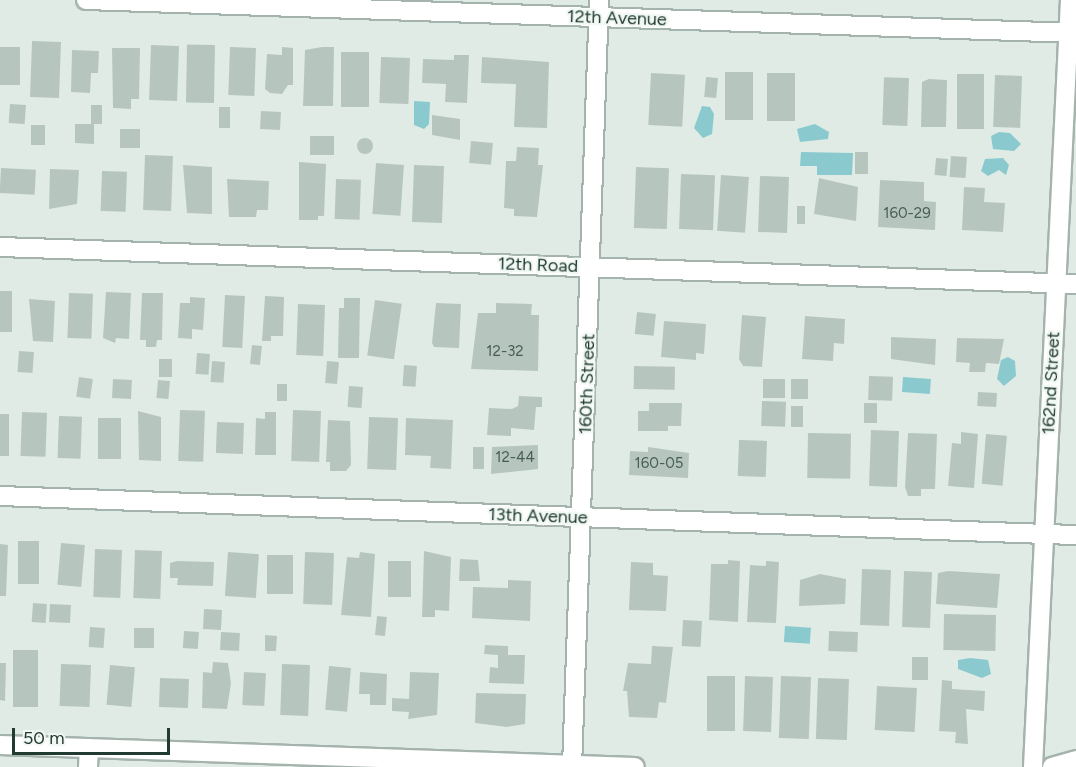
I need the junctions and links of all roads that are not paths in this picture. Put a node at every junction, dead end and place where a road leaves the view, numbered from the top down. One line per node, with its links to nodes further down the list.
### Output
1 (87, 0): 3 (street, 12th Avenue)
2 (1070, 0): 4 (street, 162nd Street)
3 (599, 9): 4 (street, 12th Avenue); 6 (street, 160th Street)
4 (1072, 33): 7 (street, 162nd Street)
5 (0, 247): 6 (street, 12th Road)
6 (590, 267): 7 (street, 12th Road); 10 (street, 160th Street)
7 (1056, 283): 8 (street, 12th Road); 11 (street, 162nd Street)
8 (1076, 284)
9 (0, 496): 10 (street, 13th Avenue)
10 (582, 518): 11 (street, 13th Avenue); 17 (street, 160th Street)
11 (1044, 534): 12 (street, 13th Avenue); 20 (street, 162nd Street)
12 (1076, 535)
13 (0, 746): 14 (street)
14 (89, 748): 16 (street); 18 (street)
15 (1076, 760): 21 (street)
16 (327, 762): 17 (street)
17 (572, 766): 19 (street)
18 (88, 767)
19 (635, 767)
20 (1033, 767)
21 (1052, 767)

